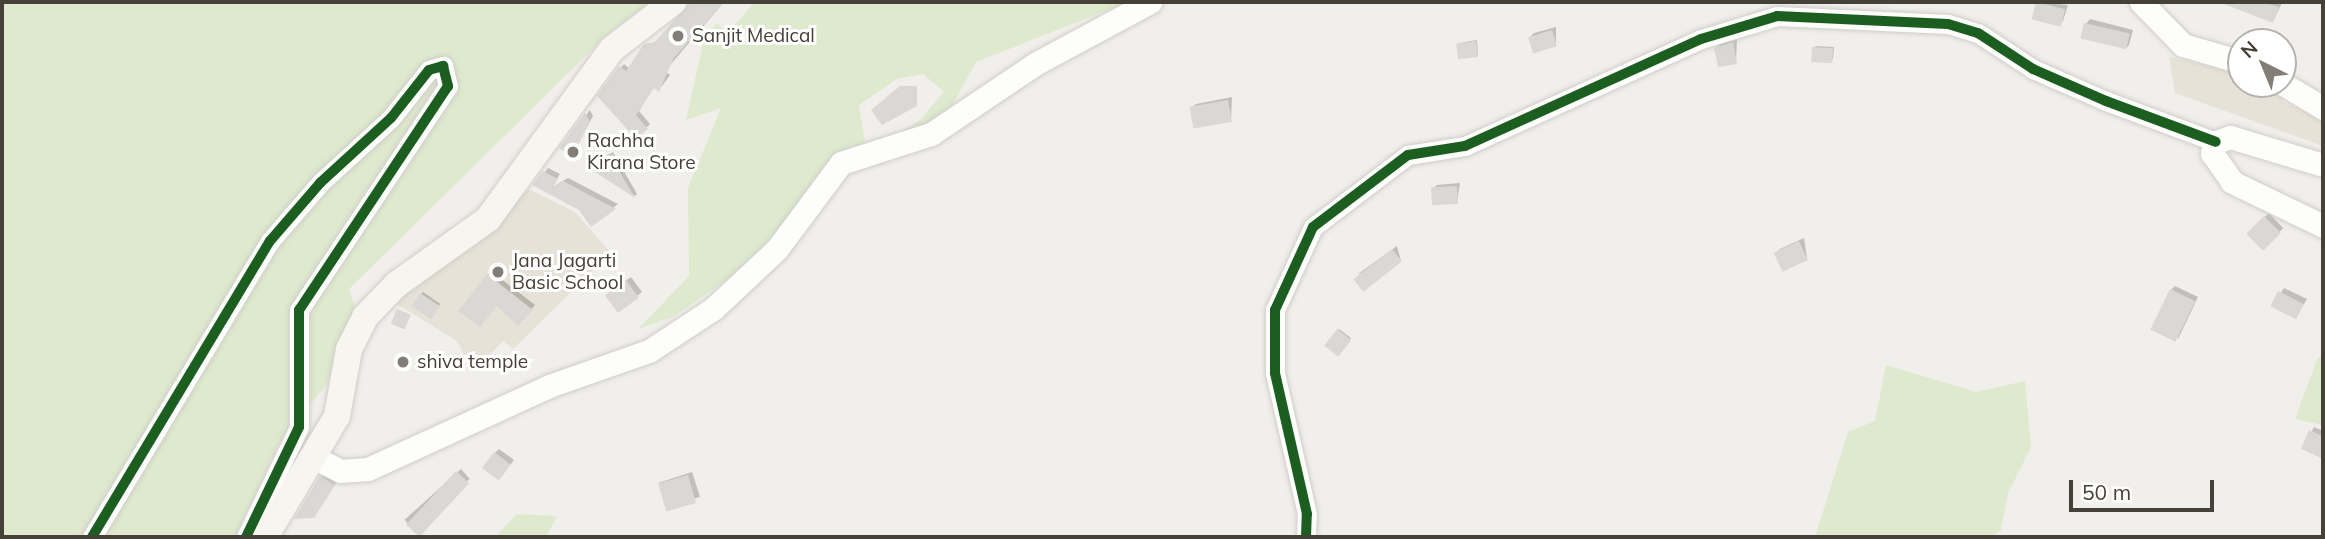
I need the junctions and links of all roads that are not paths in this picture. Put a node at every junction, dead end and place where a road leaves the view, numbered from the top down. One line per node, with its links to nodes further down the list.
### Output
1 (673, 2): 10 (main road)
2 (1150, 2): 10 (street)
3 (2141, 2): 4 (street)
4 (2227, 58)
5 (2297, 92): 6 (street)
6 (2323, 108)
7 (2216, 142): 8 (street); 9 (street); 14 (street)
8 (2323, 165)
9 (2323, 226)
10 (313, 457): 13 (main road)
11 (92, 537): 12 (street)
12 (246, 537)
13 (265, 537)
14 (1306, 537)

